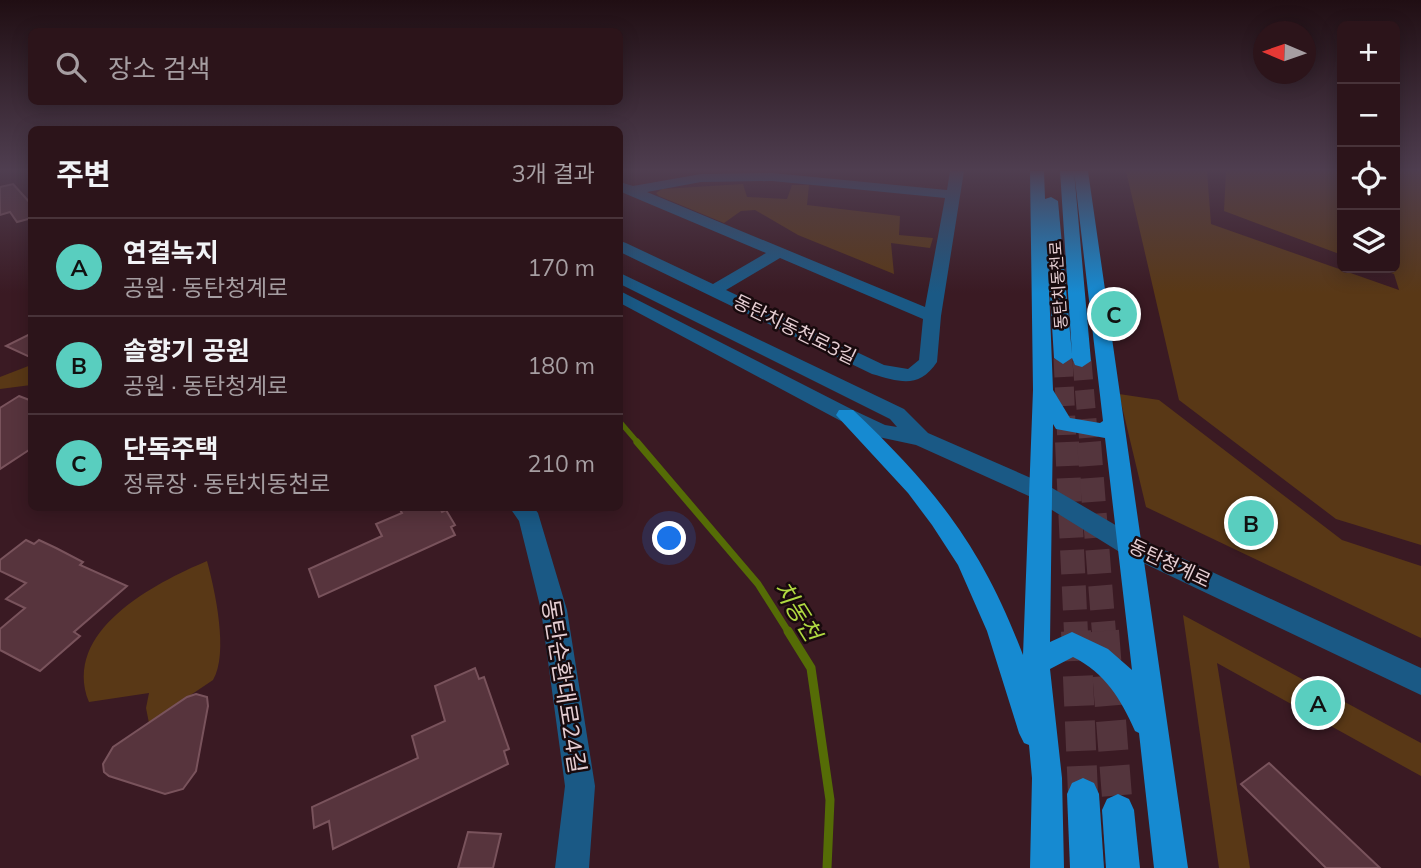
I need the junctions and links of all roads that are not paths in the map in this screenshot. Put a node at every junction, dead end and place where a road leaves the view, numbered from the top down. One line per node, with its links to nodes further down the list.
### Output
1 (682, 212): 8 (street)
2 (950, 212): 12 (street, 동탄치동천로3길)
3 (1038, 212): 15 (main road)
4 (1052, 212): 13 (main road, 동탄치동천로)
5 (1070, 212): 14 (main road, 동탄치동천로)
6 (1086, 212): 17 (main road)
7 (623, 247): 10 (street, 동탄치동천로3길)
8 (779, 252): 10 (street); 12 (street)
9 (623, 279): 18 (street, 동탄청계로)
10 (713, 290): 12 (street, 동탄치동천로3길)
11 (623, 298): 16 (street, 동탄청계로)
12 (932, 316)
13 (1063, 358)
14 (1082, 361)
15 (1043, 390): 17 (main road); 19 (main road)
16 (846, 415): 18 (street, 동탄청계로); 25 (main road)
17 (1115, 423): 21 (main road)
18 (921, 438): 19 (street, 동탄청계로)
19 (1039, 491): 21 (street, 동탄청계로); 22 (main road)
20 (524, 511): 28 (street, 동탄순환대로24길)
21 (1127, 544): 23 (street, 동탄청계로); 24 (main road)
22 (1037, 663): 24 (main road); 25 (main road)
23 (1421, 682)
24 (1157, 752): 32 (main road)
25 (1047, 778): 29 (main road)
26 (1083, 794): 30 (main road)
27 (1118, 810): 31 (main road)
28 (572, 868)
29 (1047, 868)
30 (1087, 868)
31 (1123, 868)
32 (1171, 868)

